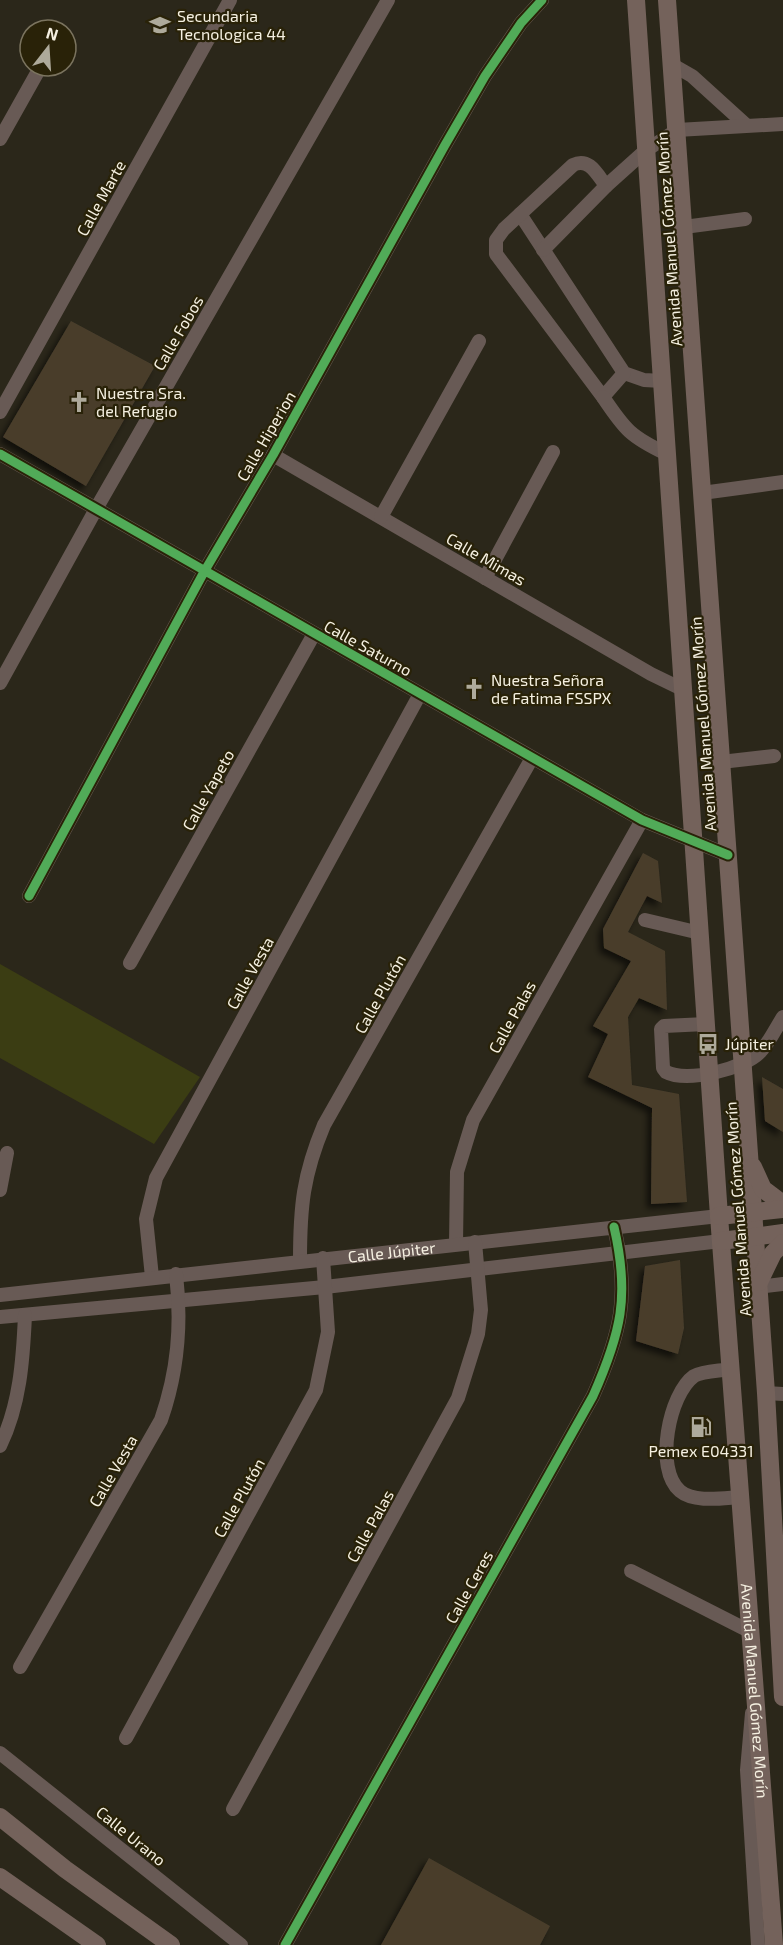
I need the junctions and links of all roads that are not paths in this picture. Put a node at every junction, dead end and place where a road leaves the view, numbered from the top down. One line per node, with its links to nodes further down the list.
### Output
1 (230, 0): 22 (street, Calle Marte)
2 (388, 0): 29 (street, Calle Fobos)
3 (542, 0): 26 (street, Calle Hiperion)
4 (636, 0): 12 (main road, Avenida Manuel Gómez Morín)
5 (667, 0): 6 (main road, Avenida Manuel Gómez Morín)
6 (671, 64): 9 (street); 10 (main road, Avenida Manuel Gómez Morín)
7 (34, 78): 11 (street)
8 (783, 124): 9 (street)
9 (746, 125): 10 (street)
10 (677, 130): 12 (street); 16 (main road, Avenida Manuel Gómez Morín)
11 (0, 139)
12 (645, 151): 13 (street); 20 (main road, Avenida Manuel Gómez Morín)
13 (606, 186): 14 (street); 17 (street)
14 (520, 214): 17 (street); 21 (street)
15 (746, 219): 16 (street)
16 (684, 227): 28 (main road, Avenida Manuel Gómez Morín)
17 (543, 250): 19 (street)
18 (479, 341): 30 (street)
19 (624, 373): 20 (street); 21 (street)
20 (662, 381): 25 (main road, Avenida Manuel Gómez Morín)
21 (603, 397): 25 (street)
22 (0, 411)
23 (553, 452): 32 (street)
24 (0, 454): 29 (street, Calle Saturno)
25 (667, 454): 35 (main road, Avenida Manuel Gómez Morín)
26 (273, 455): 30 (street, Calle Mimas); 31 (street, Calle Hiperion)
27 (783, 482): 28 (street)
28 (702, 494): 39 (main road, Avenida Manuel Gómez Morín)
29 (96, 509): 31 (street, Calle Saturno); 34 (street, Calle Fobos)
30 (381, 517): 32 (street, Calle Mimas)
31 (204, 572): 33 (street, Calle Saturno); 43 (street, Calle Hiperion)
32 (485, 578): 35 (street, Calle Mimas)
33 (314, 634): 36 (street, Calle Saturno); 46 (street, Calle Yapeto)
34 (0, 683)
35 (684, 690): 41 (main road, Avenida Manuel Gómez Morín)
36 (420, 694): 38 (street, Calle Saturno); 70 (street, Calle Vesta)
37 (774, 756): 39 (street)
38 (532, 758): 40 (street, Calle Saturno); 67 (street, Calle Plutón)
39 (721, 762): 42 (main road, Avenida Manuel Gómez Morín)
40 (642, 820): 41 (street, Calle Saturno); 64 (street, Calle Palas)
41 (694, 843): 42 (street, Calle Saturno); 45 (main road, Avenida Manuel Gómez Morín)
42 (728, 855): 49 (main road, Avenida Manuel Gómez Morín)
43 (28, 896)
44 (645, 920): 45 (street)
45 (700, 933): 48 (main road, Avenida Manuel Gómez Morín)
46 (130, 963)
47 (783, 1017): 49 (street)
48 (706, 1024): 50 (main road, Avenida Manuel Gómez Morín); 50 (street)
49 (743, 1064): 50 (street); 52 (main road, Avenida Manuel Gómez Morín)
50 (710, 1074): 57 (main road, Avenida Manuel Gómez Morín)
51 (7, 1153): 53 (street)
52 (749, 1159): 54 (main road); 56 (main road, Avenida Manuel Gómez Morín)
53 (0, 1190)
54 (783, 1204)
55 (783, 1209): 56 (main road, Calle Júpiter)
56 (753, 1212): 57 (main road, Calle Júpiter); 60 (main road, Avenida Manuel Gómez Morín)
57 (719, 1216): 58 (street, Calle Júpiter); 61 (main road, Avenida Manuel Gómez Morín)
58 (614, 1227): 62 (street, Calle Júpiter); 65 (street, Calle Ceres)
59 (783, 1233): 60 (main road, Calle Júpiter)
60 (754, 1237): 61 (main road, Calle Júpiter); 73 (main road, Avenida Manuel Gómez Morín)
61 (722, 1241): 65 (street, Calle Júpiter); 78 (main road, Avenida Manuel Gómez Morín)
62 (475, 1242): 64 (street, Calle Júpiter); 68 (street, Calle Palas)
63 (783, 1243): 73 (main road)
64 (456, 1244): 66 (street, Calle Júpiter)
65 (620, 1253): 68 (street, Calle Júpiter); 100 (street, Calle Ceres)
66 (323, 1258): 67 (street, Calle Júpiter); 72 (street, Calle Plutón)
67 (300, 1260): 69 (street, Calle Júpiter)
68 (477, 1269): 72 (street, Calle Júpiter); 94 (street, Calle Palas)
69 (176, 1274): 70 (street, Calle Júpiter); 75 (street, Calle Vesta)
70 (152, 1277): 74 (street, Calle Júpiter)
71 (783, 1284): 73 (street)
72 (325, 1287): 75 (street, Calle Júpiter); 92 (street, Calle Plutón)
73 (757, 1287): 79 (main road, Avenida Manuel Gómez Morín)
74 (0, 1295)
75 (179, 1301): 76 (street, Calle Júpiter); 89 (street, Calle Vesta)
76 (25, 1315): 77 (street, Calle Júpiter); 81 (street)
77 (0, 1317)
78 (730, 1369): 83 (main road, Avenida Manuel Gómez Morín); 83 (street)
79 (774, 1393): 80 (main road, Avenida Manuel Gómez Morín)
80 (775, 1440): 82 (main road, Avenida Manuel Gómez Morín)
81 (0, 1446)
82 (776, 1468): 84 (main road, Avenida Manuel Gómez Morín)
83 (740, 1497): 87 (main road, Avenida Manuel Gómez Morín)
84 (778, 1535): 86 (main road, Avenida Manuel Gómez Morín)
85 (631, 1571): 87 (street)
86 (780, 1593): 88 (main road, Avenida Manuel Gómez Morín)
87 (749, 1631): 91 (main road, Avenida Manuel Gómez Morín)
88 (782, 1654): 90 (main road, Avenida Manuel Gómez Morín)
89 (20, 1667)
90 (783, 1697)
91 (754, 1699): 101 (street); 102 (main road, Avenida Manuel Gómez Morín)
92 (126, 1738)
93 (0, 1753): 99 (street, Calle Urano)
94 (233, 1809)
95 (0, 1817): 98 (main road)
96 (0, 1877): 97 (main road)
97 (97, 1945)
98 (171, 1945)
99 (241, 1945)
100 (285, 1945)
101 (758, 1945)
102 (774, 1945)

